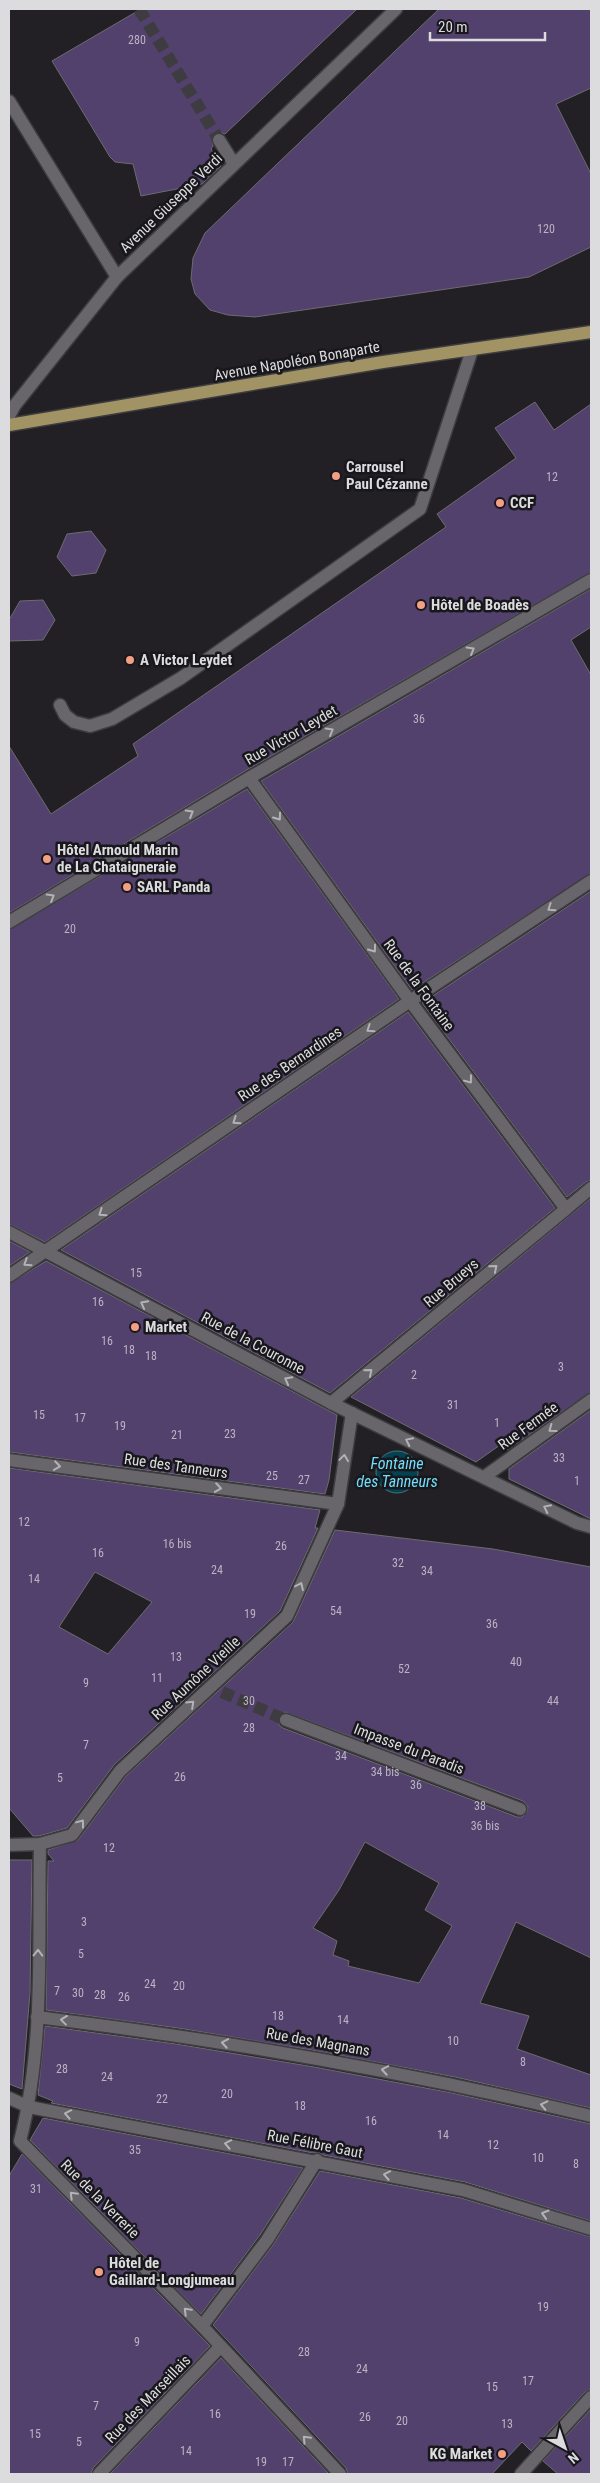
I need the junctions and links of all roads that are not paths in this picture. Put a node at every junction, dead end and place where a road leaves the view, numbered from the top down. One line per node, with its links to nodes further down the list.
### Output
1 (396, 9): 4 (street, Avenue Giuseppe Verdi)
2 (9, 101): 5 (street, Avenue Giuseppe Verdi)
3 (219, 140): 4 (street)
4 (234, 164): 5 (street, Avenue Giuseppe Verdi)
5 (117, 277): 8 (street)
6 (591, 332): 7 (main road, Avenue Napoléon Bonaparte)
7 (472, 350): 9 (main road, Avenue Napoléon Bonaparte); 11 (street)
8 (9, 416)
9 (9, 425)
10 (591, 580): 12 (street, Rue Victor Leydet, one-way to 10)
11 (60, 705)
12 (249, 778): 14 (street, Rue Victor Leydet, one-way to 12); 15 (street, Rue de la Fontaine, one-way to 15)
13 (591, 881): 15 (street, Rue des Bernardines, one-way to 15)
14 (9, 922)
15 (410, 1001): 17 (street, Rue de la Fontaine, one-way to 17); 19 (street, Rue des Bernardines, one-way to 19)
16 (591, 1188): 17 (street, Rue Brueys)
17 (566, 1209): 22 (street, Rue Brueys, one-way to 17)
18 (9, 1232): 19 (street, Rue de la Couronne)
19 (46, 1252): 20 (street, Rue des Bernardines, one-way to 20); 22 (street, Rue de la Couronne, one-way to 19)
20 (9, 1276)
21 (591, 1400): 25 (street, Rue Fermée, one-way to 25)
22 (331, 1403): 23 (street, Rue de la Couronne)
23 (352, 1413): 25 (street, Rue de la Couronne, one-way to 23); 26 (street, Rue Aumône Vieille, one-way to 23)
24 (9, 1460): 26 (street, Rue des Tanneurs, one-way to 26)
25 (484, 1477): 27 (street, Rue de la Couronne, one-way to 25)
26 (338, 1504): 30 (street, Rue Aumône Vieille, one-way to 26)
27 (591, 1527)
28 (286, 1720): 29 (street, Impasse du Paradis)
29 (520, 1809)
30 (40, 1844): 31 (street, Rue Aumône Vieille); 32 (street, one-way to 30)
31 (9, 1845)
32 (37, 2017): 34 (street); 35 (street, Rue des Magnans, one-way to 32)
33 (9, 2098): 34 (street)
34 (29, 2107): 36 (street, Rue Félibre Gaut, one-way to 34); 38 (street, Rue de la Verrerie, one-way to 34)
35 (591, 2116)
36 (317, 2160): 37 (street, Rue Félibre Gaut, one-way to 36); 38 (street)
37 (591, 2229)
38 (202, 2326): 39 (street, Rue de la Verrerie)
39 (220, 2347): 41 (street, Rue des Marseillais); 42 (street, Rue de la Verrerie, one-way to 39)
40 (591, 2397): 43 (street)
41 (99, 2474)
42 (340, 2474)
43 (521, 2474)

